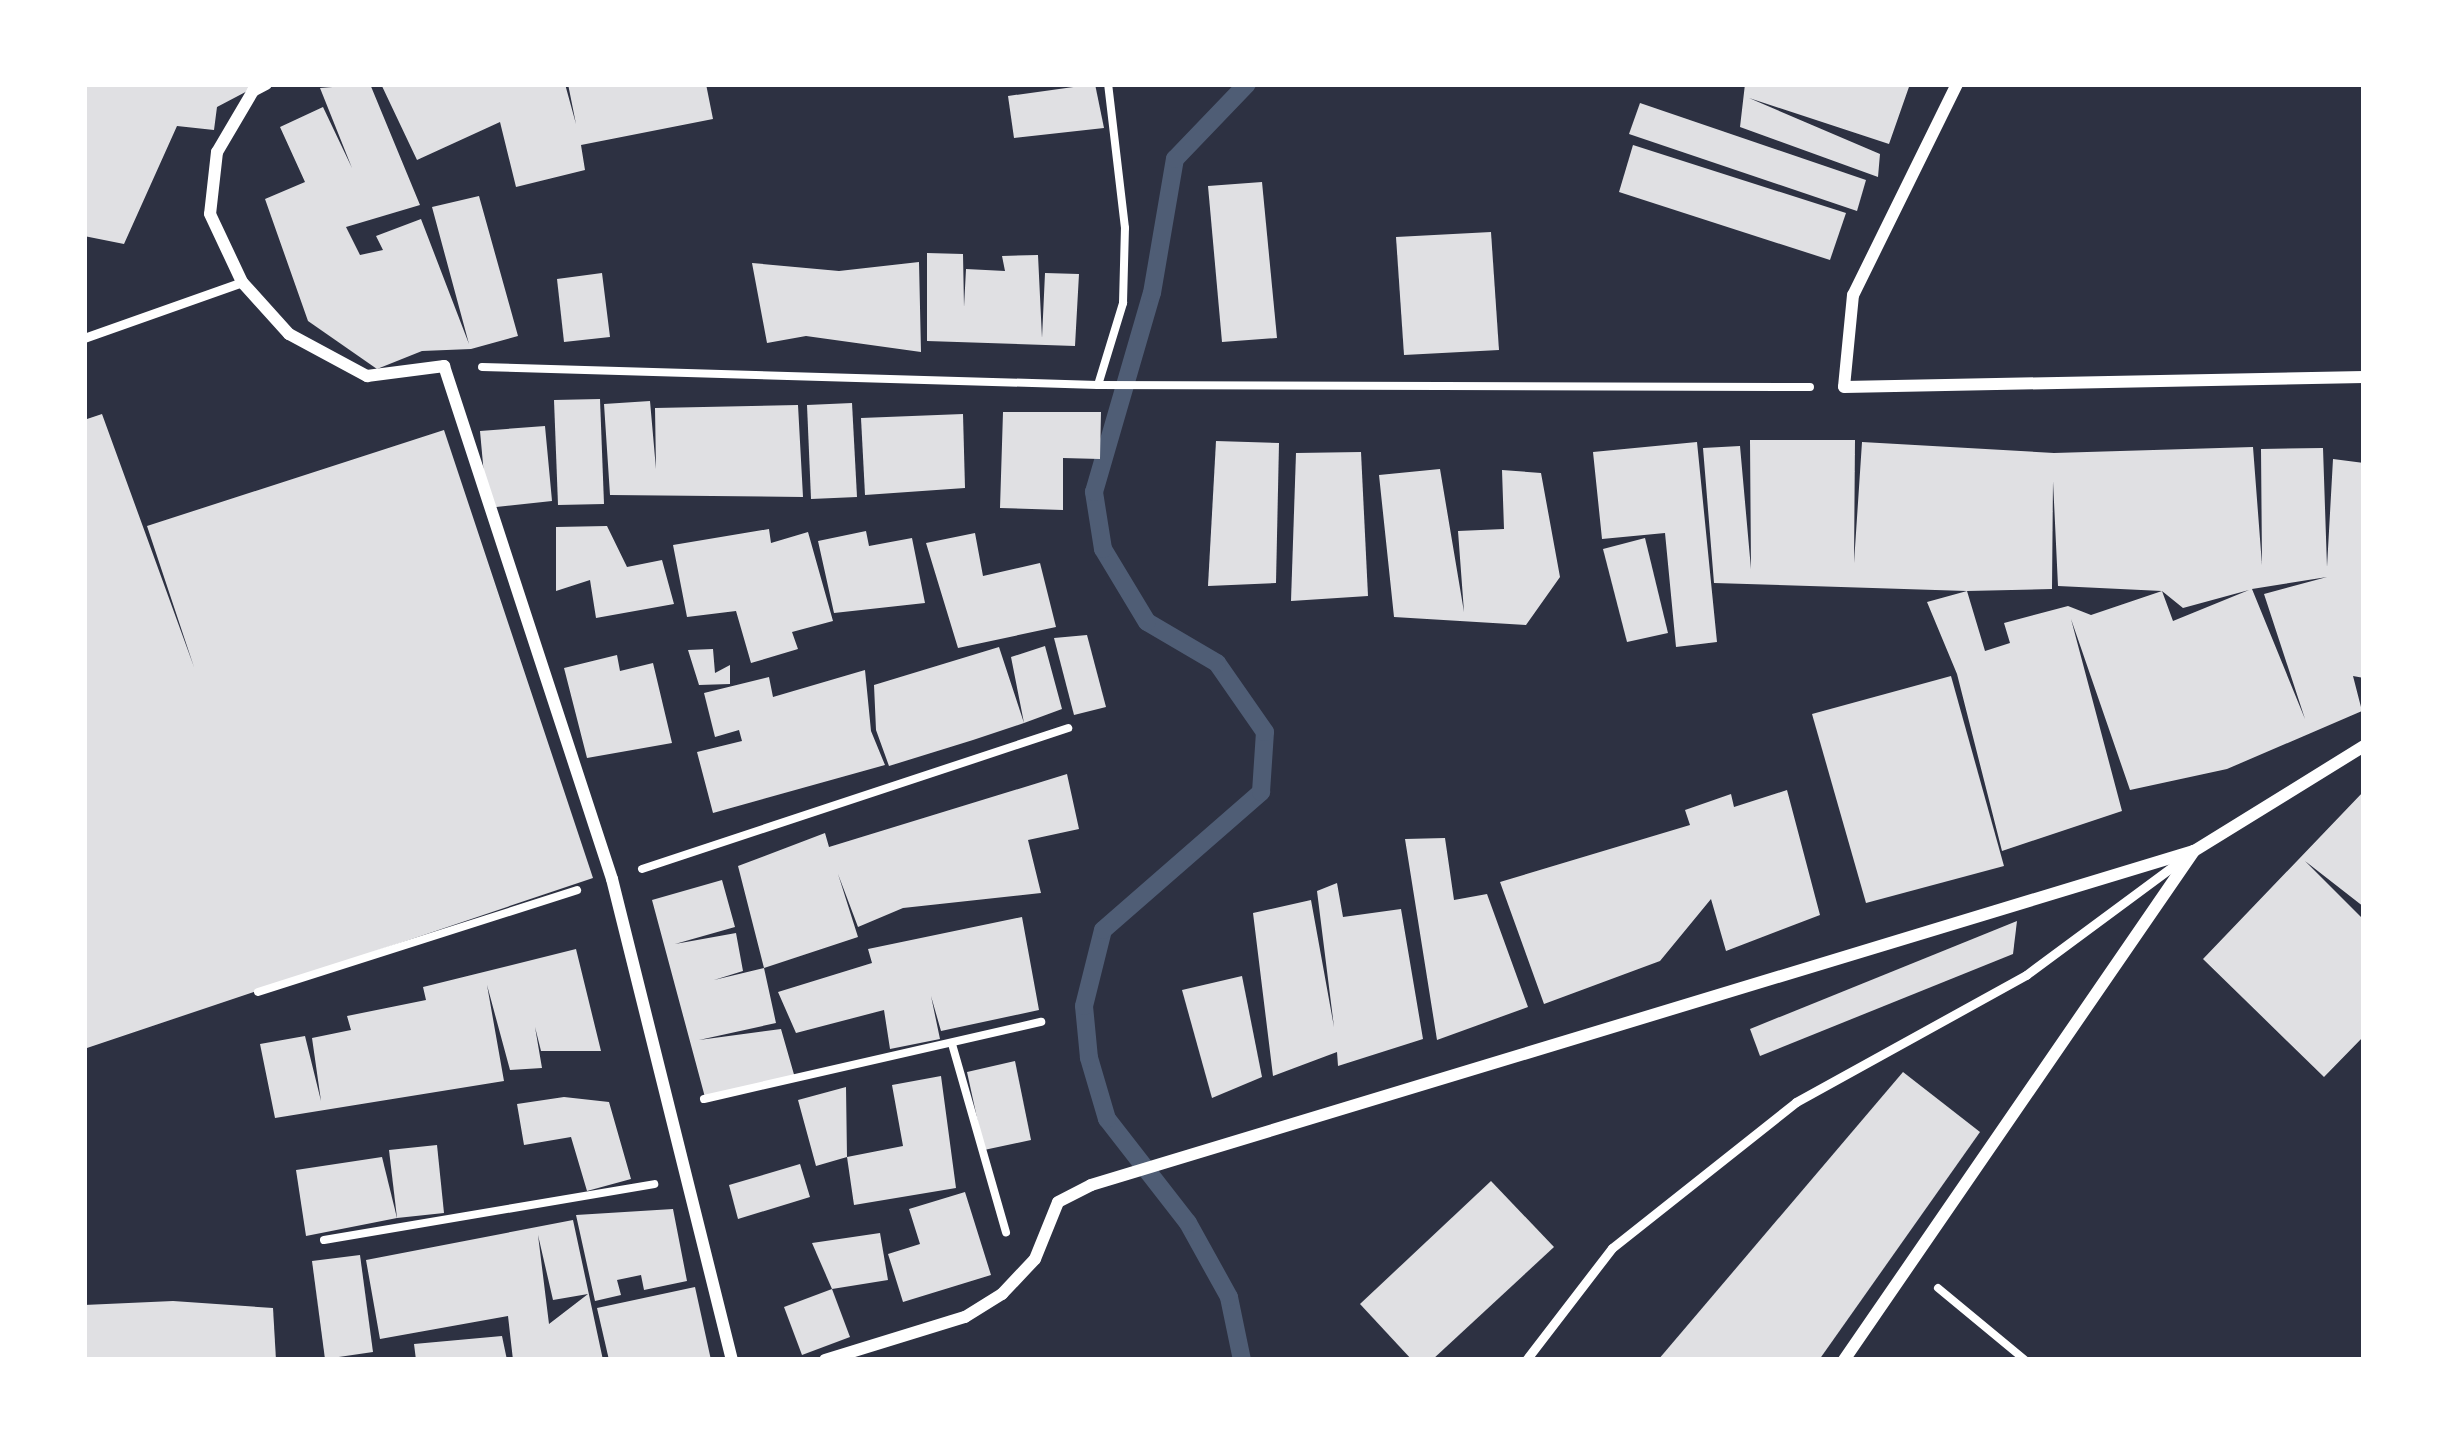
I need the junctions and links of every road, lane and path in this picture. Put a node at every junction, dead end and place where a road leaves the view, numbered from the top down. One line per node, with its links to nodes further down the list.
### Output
1 (266, 84): 4 (street)
2 (1108, 84): 8 (path)
3 (1957, 84): 9 (street)
4 (242, 282): 5 (lane); 6 (street)
5 (84, 338)
6 (444, 366): 8 (path); 13 (street)
7 (2364, 377): 9 (street)
8 (1098, 385): 9 (path)
9 (1844, 387)
10 (1069, 728): 13 (path)
11 (2364, 746): 12 (street)
12 (2194, 851): 20 (street); 21 (street); 24 (lane)
13 (612, 879): 14 (path); 17 (street)
14 (258, 992)
15 (1041, 1022): 16 (path)
16 (952, 1044): 17 (path); 21 (path)
17 (674, 1106): 18 (street)
18 (693, 1177): 19 (path); 22 (street)
19 (324, 1240)
20 (1909, 1264): 25 (street); 26 (path)
21 (1019, 1275): 23 (street)
22 (732, 1360)
23 (825, 1360)
24 (1526, 1360)
25 (1844, 1360)
26 (2025, 1360)

